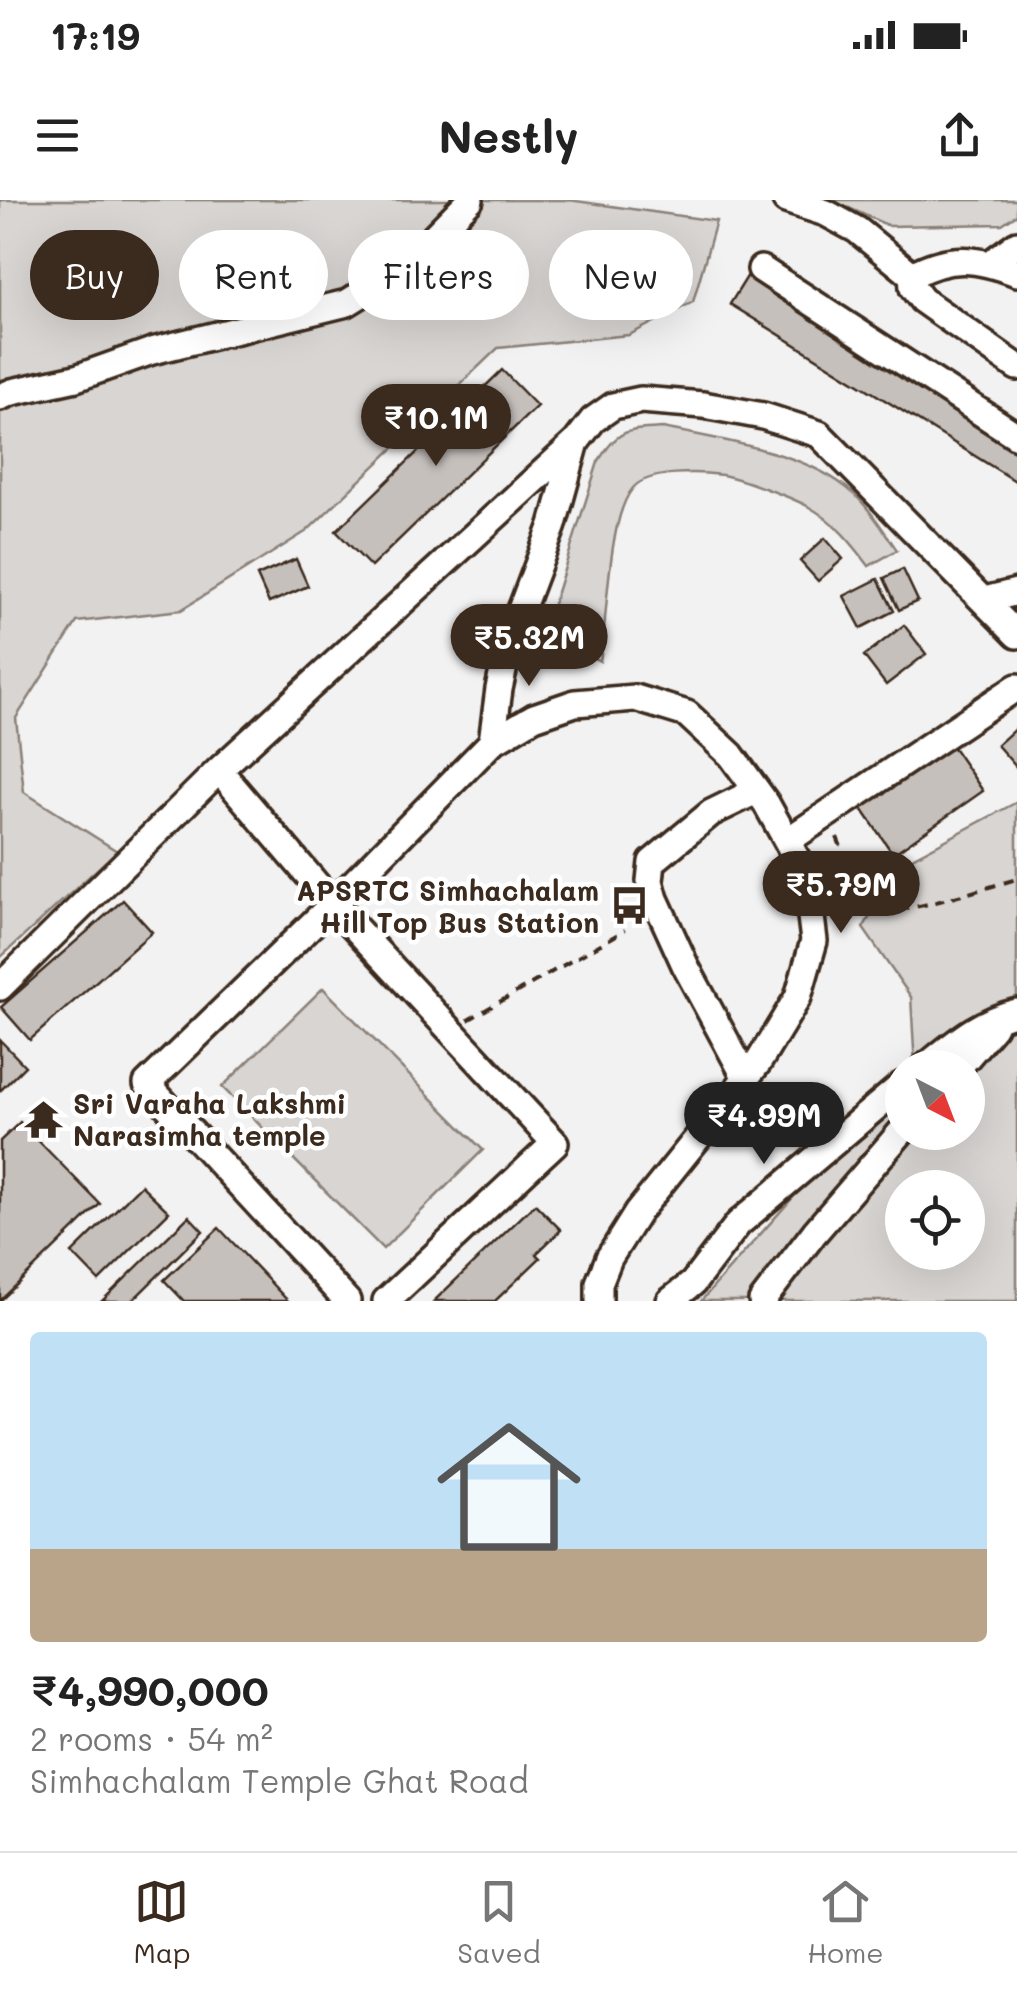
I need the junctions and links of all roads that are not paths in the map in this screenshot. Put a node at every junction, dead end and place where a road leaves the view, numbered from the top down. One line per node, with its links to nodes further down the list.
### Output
1 (470, 200): 9 (street)
2 (786, 200): 7 (street)
3 (1017, 244): 4 (street)
4 (991, 263): 6 (street); 7 (street)
5 (761, 269): 10 (street)
6 (1017, 273)
7 (912, 275): 8 (street)
8 (1017, 367)
9 (0, 397)
10 (1017, 436)
11 (576, 442): 13 (street); 16 (street); 17 (street)
12 (1017, 592): 13 (street)
13 (985, 600): 14 (street)
14 (1017, 635)
15 (1017, 686): 19 (street)
16 (492, 742): 18 (street); 20 (street)
17 (219, 770): 20 (street); 21 (street)
18 (756, 790): 19 (street); 25 (street)
19 (787, 841): 25 (street)
20 (333, 904): 28 (street); 29 (street)
21 (0, 987)
22 (1010, 1013): 23 (street); 24 (street)
23 (946, 1050)
24 (975, 1050)
25 (746, 1078): 30 (street)
26 (885, 1100): 31 (street)
27 (886, 1150): 32 (street)
28 (347, 1301)
29 (386, 1301)
30 (600, 1301)
31 (670, 1301)
32 (762, 1301)

